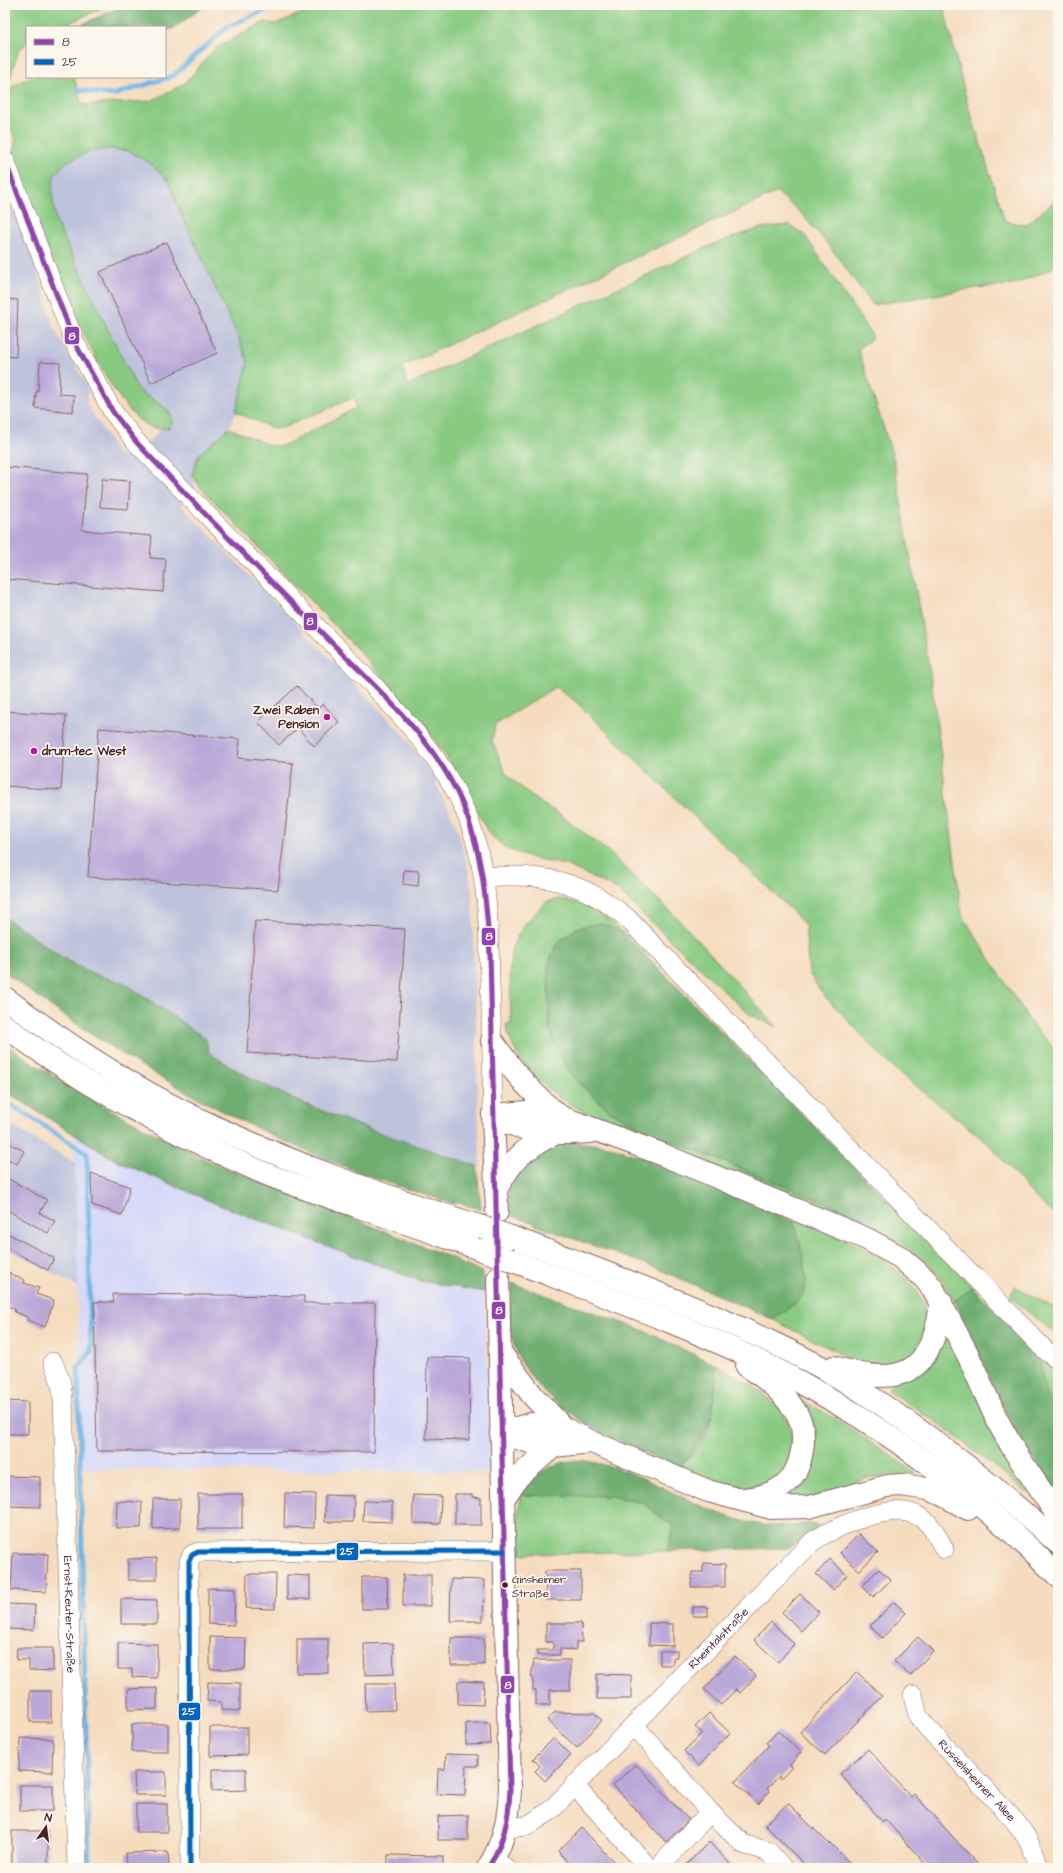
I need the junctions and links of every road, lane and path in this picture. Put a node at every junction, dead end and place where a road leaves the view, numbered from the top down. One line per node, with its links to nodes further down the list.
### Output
1 (5, 162): 2 (street)
2 (484, 877): 5 (street); 15 (street)
3 (5, 998): 9 (main road)
4 (5, 1026): 12 (main road, bridge)
5 (492, 1041): 6 (street); 7 (main road)
6 (493, 1115): 7 (main road); 8 (main road)
7 (559, 1125): 8 (main road); 11 (main road)
8 (496, 1190): 9 (main road)
9 (489, 1220): 13 (main road, bridge)
10 (498, 1278): 14 (main road)
11 (940, 1302): 13 (main road); 21 (main road)
12 (708, 1339): 20 (main road); 25 (main road)
13 (772, 1342): 22 (main road)
14 (500, 1352): 17 (main road); 18 (main road)
15 (1058, 1360)
16 (52, 1362): 33 (street, Ernst-Reuter-Straße)
17 (501, 1433): 18 (main road); 19 (main road)
18 (559, 1437): 19 (main road); 20 (main road)
19 (504, 1498): 24 (main road)
20 (739, 1500): 25 (main road)
21 (1058, 1516)
22 (1058, 1543)
23 (944, 1549): 28 (street, Rheintalstraße)
24 (504, 1551): 31 (main road); 34 (street)
25 (1036, 1552): 26 (main road)
26 (1058, 1576)
27 (913, 1695): 38 (street, Rüsselsheimer Allee)
28 (634, 1726): 29 (street, Rheintalstraße); 30 (street)
29 (574, 1786): 31 (street, Rheintalstraße); 35 (street)
30 (710, 1812): 36 (street); 37 (street)
31 (506, 1828): 32 (main road)
32 (496, 1865)
33 (77, 1868)
34 (190, 1868)
35 (649, 1868)
36 (658, 1868)
37 (783, 1868)
38 (1038, 1868)

